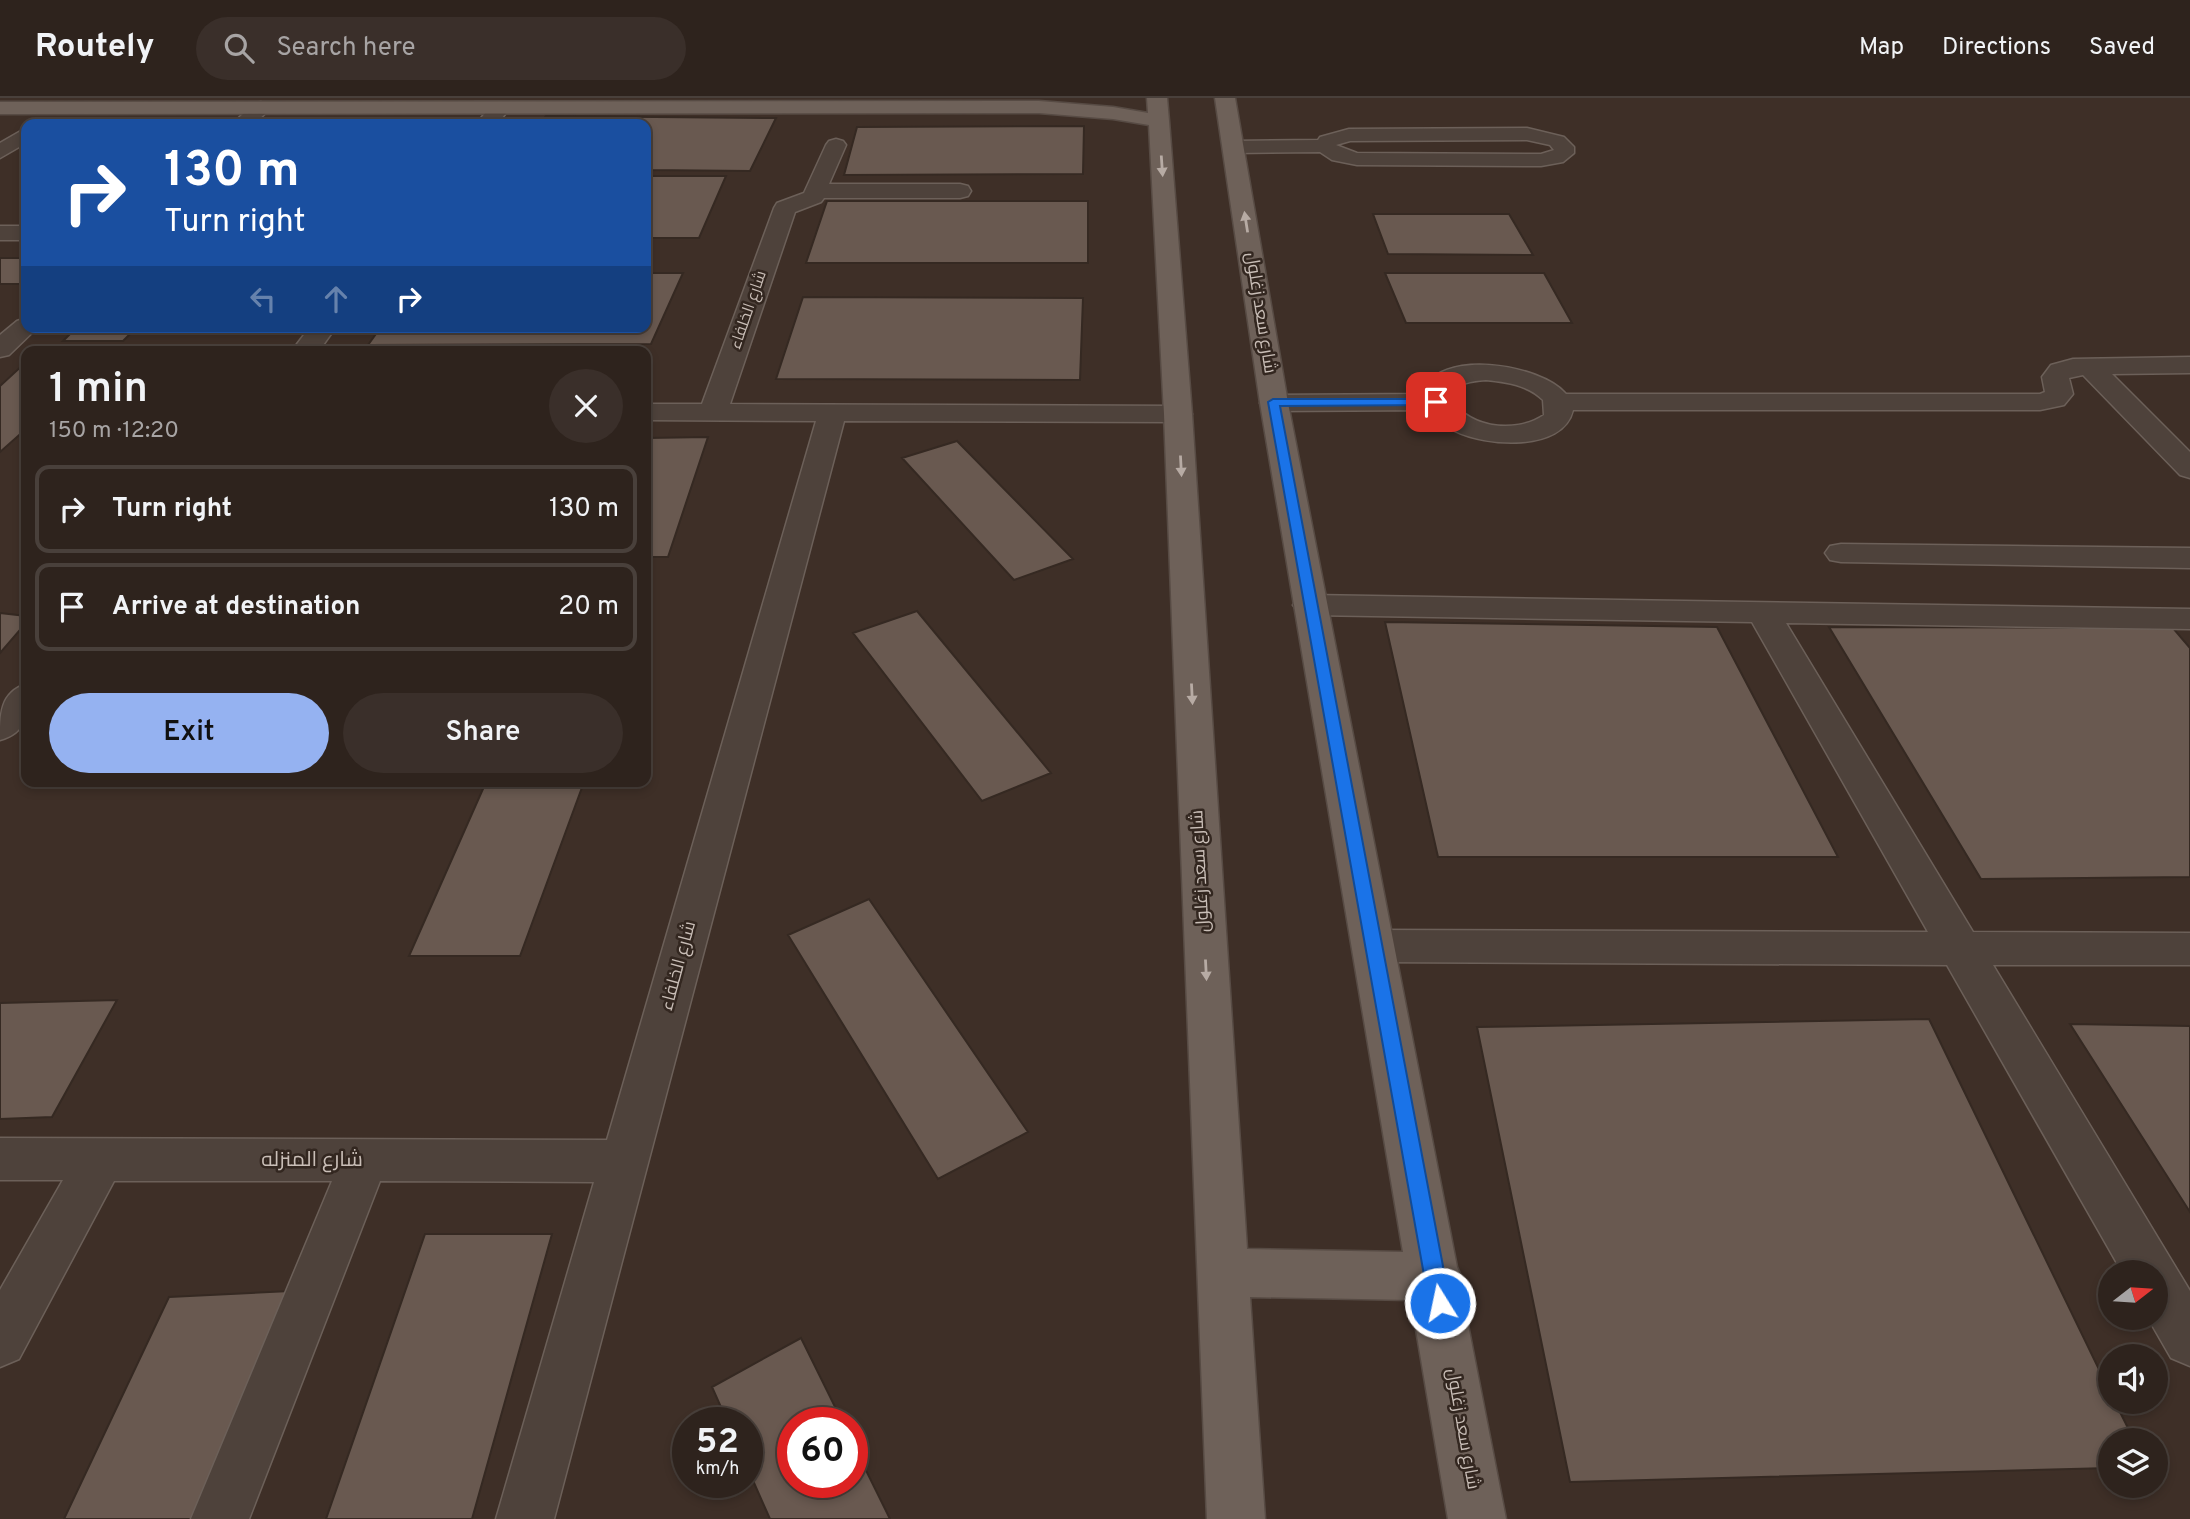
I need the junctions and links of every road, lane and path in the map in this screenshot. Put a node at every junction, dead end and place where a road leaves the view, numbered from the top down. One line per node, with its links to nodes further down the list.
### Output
1 (1225, 98): 14 (main road, شارع سعد زغلول)
2 (995, 103): 6 (main road); 7 (main road)
3 (0, 108): 4 (main road)
4 (64, 108): 5 (main road); 8 (street)
5 (261, 108): 6 (main road); 9 (street)
6 (500, 108): 10 (street)
7 (1158, 109): 30 (main road, شارع سعد زغلول, one-way to 30)
8 (48, 119)
9 (248, 119)
10 (490, 119)
11 (21, 137): 15 (street)
12 (836, 145): 16 (street)
13 (1325, 146): 13 (street); 14 (street)
14 (1234, 147): 24 (main road, شارع سعد زغلول, one-way to 14)
15 (0, 152)
16 (816, 191): 17 (street); 28 (street, شارع الخلفاء)
17 (960, 191)
18 (0, 233): 19 (street)
19 (21, 233)
20 (21, 315): 21 (street)
21 (0, 349)
22 (2190, 365): 23 (street)
23 (2088, 366): 26 (street); 31 (street)
24 (1273, 402): 25 (street); 34 (main road, شارع سعد زغلول)
25 (1436, 402): 26 (street); 26 (street)
26 (1558, 402)
27 (651, 412): 28 (street)
28 (713, 412): 29 (street)
29 (832, 413): 30 (street); 45 (street, شارع الخلفاء)
30 (1178, 414): 47 (main road, شارع سعد زغلول, one-way to 47)
31 (2190, 469)
32 (1841, 553): 33 (street)
33 (2190, 558)
34 (1310, 605): 35 (street); 39 (main road, شارع سعد زغلول)
35 (1763, 612): 36 (street); 40 (street)
36 (2190, 619)
37 (21, 702): 38 (street)
38 (0, 728)
39 (1374, 946): 40 (street); 48 (main road, شارع سعد زغلول)
40 (1960, 949): 41 (street); 46 (street)
41 (2190, 949)
42 (0, 1159): 43 (street, شارع المنزله)
43 (101, 1159): 44 (street, شارع المنزله); 51 (street)
44 (364, 1161): 45 (street, شارع المنزله); 52 (street)
45 (625, 1161): 53 (street, شارع الخلفاء)
46 (2143, 1260)
47 (1222, 1273): 48 (main road); 54 (main road, شارع سعد زغلول)
48 (1435, 1276): 55 (main road, شارع سعد زغلول)
49 (2168, 1302): 50 (street)
50 (2190, 1340)
51 (0, 1341)
52 (220, 1519)
53 (525, 1519)
54 (1236, 1519)
55 (1477, 1519)

